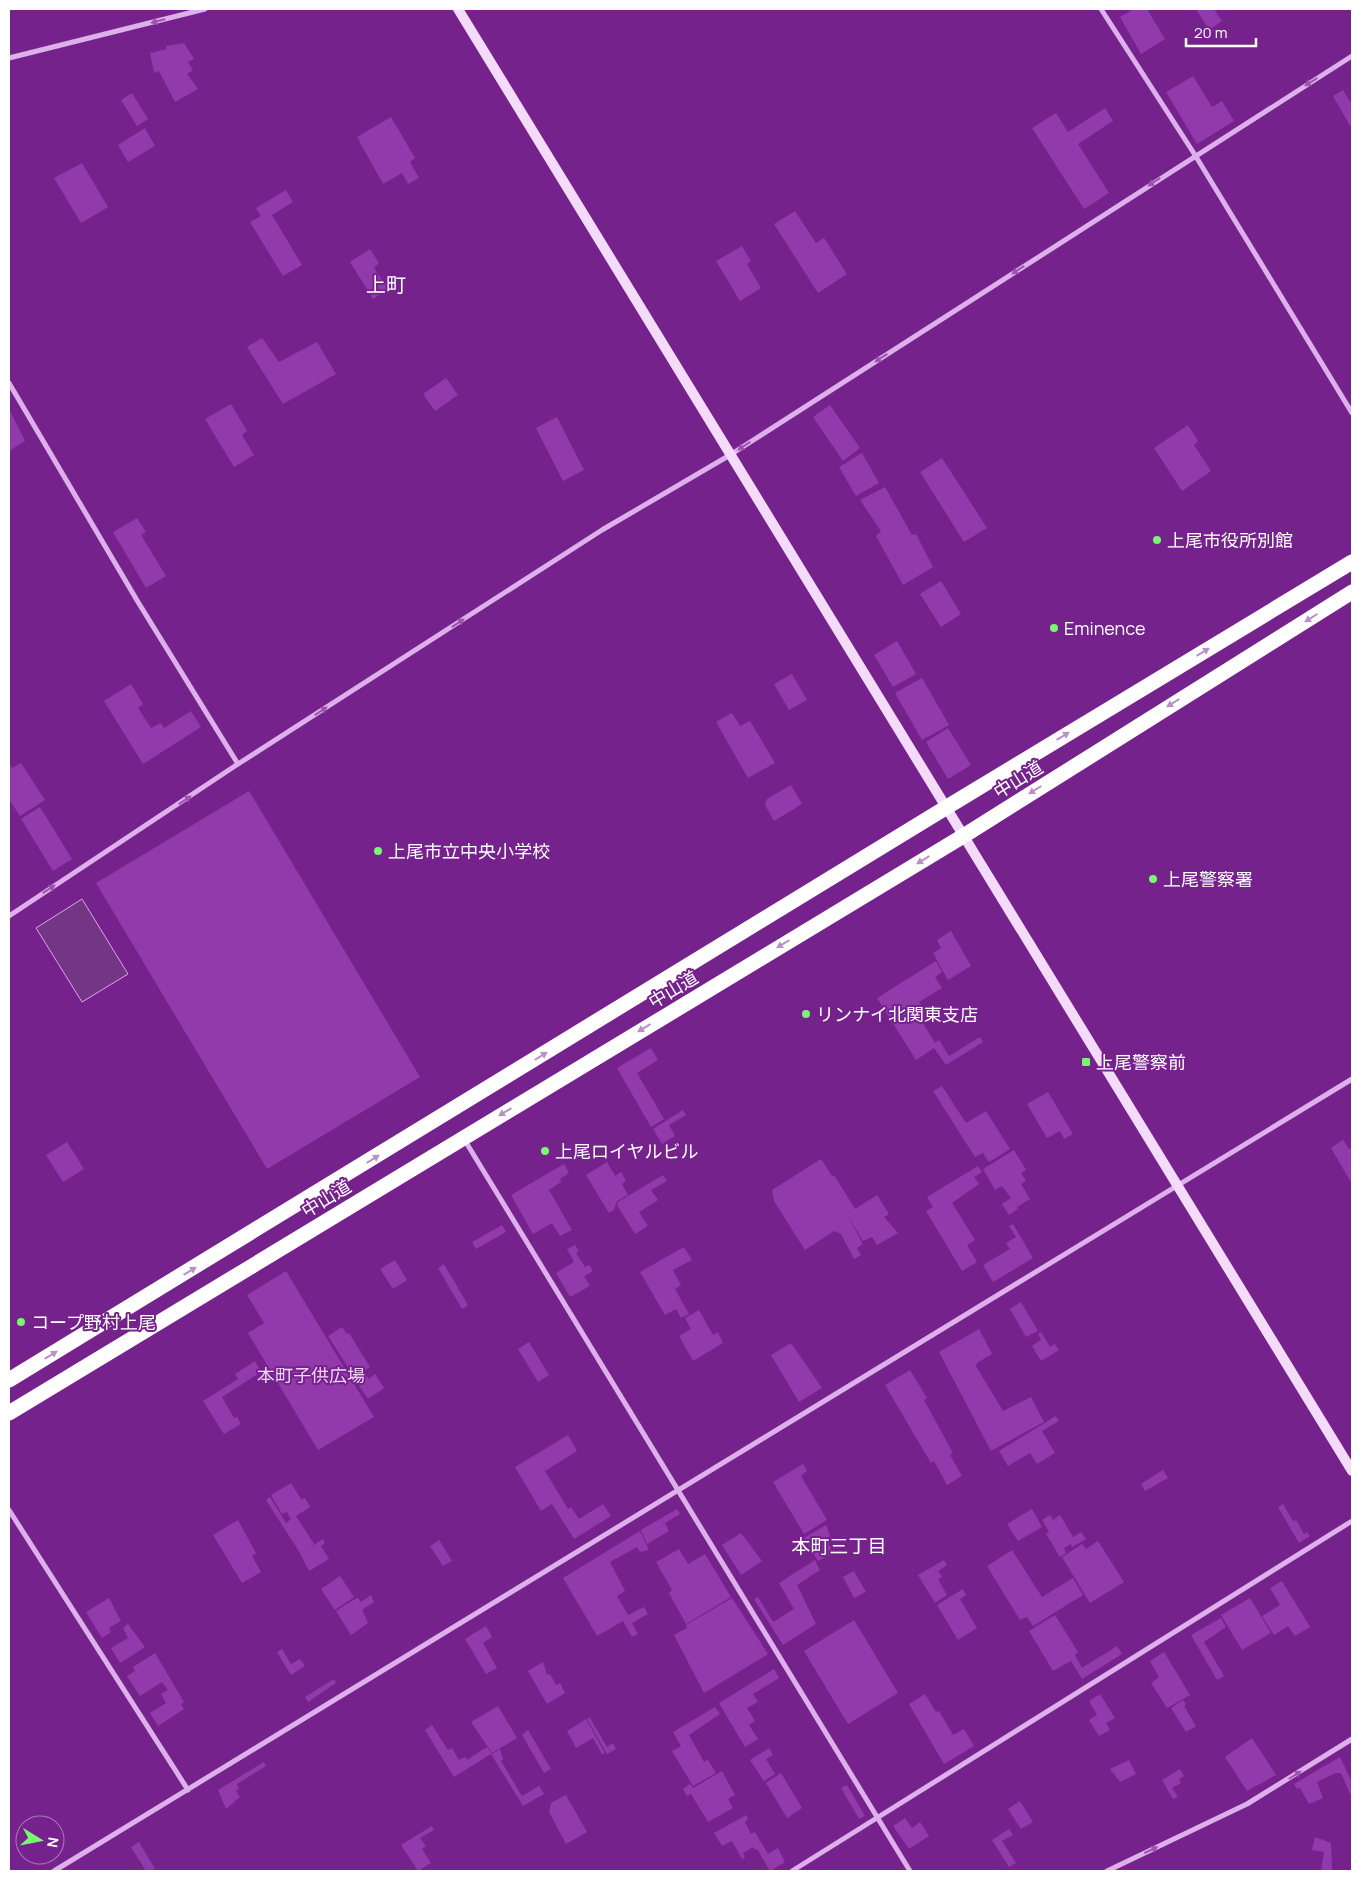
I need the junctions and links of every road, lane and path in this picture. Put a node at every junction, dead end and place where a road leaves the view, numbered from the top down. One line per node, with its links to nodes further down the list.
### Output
1 (205, 9): 5 (street, one-way to 5)
2 (458, 9): 9 (street)
3 (1101, 9): 6 (street)
4 (1352, 56): 6 (street, one-way to 6)
5 (9, 58)
6 (1195, 155): 8 (street); 9 (street, one-way to 9)
7 (9, 383): 12 (street)
8 (1352, 413)
9 (730, 455): 12 (street, one-way to 9); 13 (street)
10 (1352, 562): 13 (highway, 中山道, one-way to 10)
11 (1352, 592): 14 (highway, 中山道, one-way to 14)
12 (238, 764): 15 (street, one-way to 12)
13 (947, 807): 14 (street); 19 (highway, 中山道, one-way to 13)
14 (964, 835): 17 (highway, 中山道, one-way to 17); 18 (street)
15 (9, 916)
16 (1352, 1079): 18 (street)
17 (463, 1137): 20 (highway, 中山道); 22 (street)
18 (1177, 1185): 21 (street); 22 (street)
19 (9, 1380)
20 (9, 1412)
21 (1352, 1471)
22 (678, 1490): 26 (street); 27 (street)
23 (9, 1510): 26 (street)
24 (1352, 1521): 27 (street)
25 (1352, 1739): 31 (street, one-way to 25)
26 (188, 1790): 28 (street)
27 (878, 1818): 29 (street); 30 (street)
28 (54, 1871)
29 (792, 1871)
30 (910, 1871)
31 (1107, 1871)

